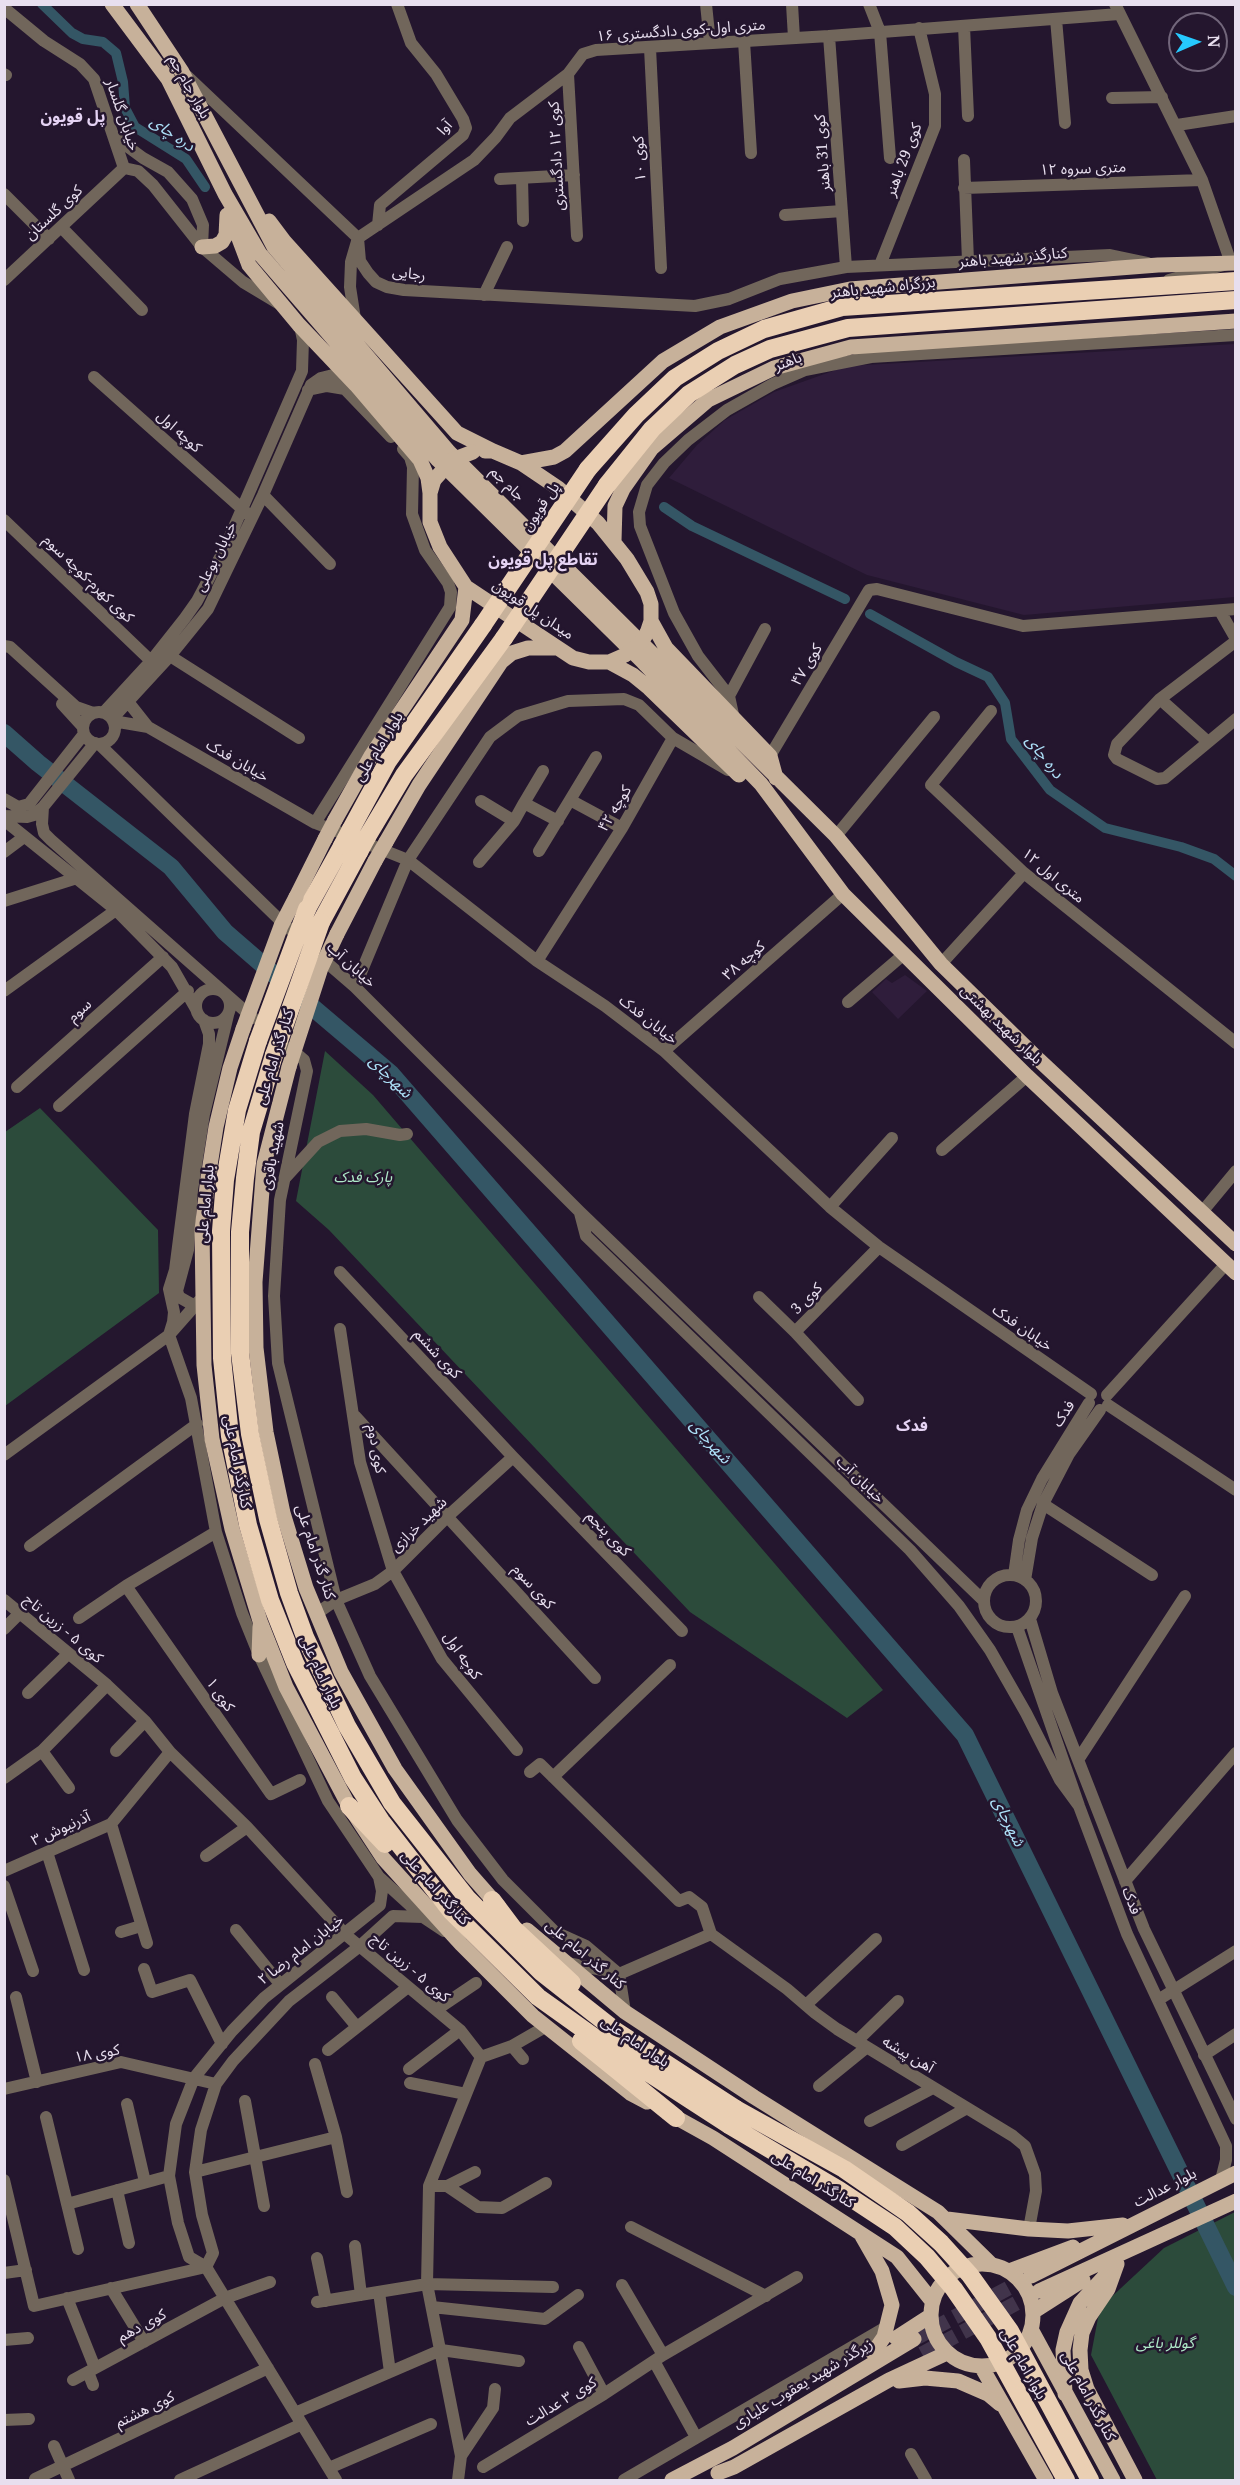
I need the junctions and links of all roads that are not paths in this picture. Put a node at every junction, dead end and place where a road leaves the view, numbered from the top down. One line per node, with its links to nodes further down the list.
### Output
1 (112, 4): 38 (main road, بلوار جام جم)
2 (397, 4): 42 (street, آوا)
3 (706, 4): 16 (street)
4 (792, 4): 14 (street)
5 (869, 4): 12 (street)
6 (140, 6): 18 (main road, بلوار جام جم)
7 (4, 8): 26 (street, خیابان گلسار)
8 (1117, 9): 9 (street, ۱۶ متری اول-کوی دادگستری); 20 (street)
9 (1056, 20): 10 (street, ۱۶ متری اول-کوی دادگستری); 24 (street)
10 (964, 26): 11 (street, ۱۶ متری اول-کوی دادگستری); 22 (street)
11 (919, 28): 12 (street, ۱۶ متری اول-کوی دادگستری); 51 (street, کوی 29 باهنر)
12 (880, 32): 13 (street, ۱۶ متری اول-کوی دادگستری); 28 (street)
13 (829, 36): 14 (street, ۱۶ متری اول-کوی دادگستری); 39 (street, کوی 31 باهنر)
14 (794, 38): 15 (street, ۱۶ متری اول-کوی دادگستری)
15 (744, 42): 16 (street, ۱۶ متری اول-کوی دادگستری); 27 (street)
16 (710, 43): 17 (street, ۱۶ متری اول-کوی دادگستری)
17 (650, 48): 19 (street, ۱۶ متری اول-کوی دادگستری); 54 (street, کوی ۱۰)
18 (182, 72): 34 (main road, بلوار جام جم); 46 (street)
19 (568, 74): 31 (street, کوی ۱۲ دادگستری); 42 (street, ۱۶ متری اول-کوی دادگستری)
20 (1162, 96): 21 (street); 25 (street)
21 (1112, 98)
22 (968, 116)
23 (1236, 116): 25 (street)
24 (1065, 123)
25 (1177, 125): 35 (street)
26 (116, 138): 30 (street, خیابان گلسار); 47 (street)
27 (751, 153)
28 (890, 158)
29 (964, 160): 36 (street)
30 (124, 168): 43 (street, کوی گلستان); 47 (street)
31 (574, 175): 32 (street); 44 (street, کوی ۱۲ دادگستری)
32 (522, 178): 33 (street); 41 (street)
33 (500, 179)
34 (238, 180): 62 (main road); 108 (main road, جام جم)
35 (1202, 180): 36 (street, ۱۲ متری سروه); 50 (street)
36 (964, 188): 49 (street)
37 (4, 194): 45 (street)
38 (226, 200): 47 (main road); 60 (main road, میدان پل قویون); 109 (main road, جام جم)
39 (842, 211): 40 (street); 53 (street, کوی 31 باهنر)
40 (785, 215)
41 (523, 221)
42 (378, 225): 46 (street, ۱۶ متری اول-کوی دادگستری)
43 (61, 227): 45 (street, کوی گلستان); 61 (street)
44 (577, 237)
45 (49, 238): 55 (street, کوی گلستان)
46 (358, 238): 58 (street, رجایی); 62 (street)
47 (202, 247): 60 (street)
48 (507, 247): 58 (street)
49 (968, 261): 51 (street); 52 (street)
50 (1233, 263): 52 (main road, کنارگذر شهید باهنر); 57 (street)
51 (880, 265): 53 (street)
52 (1158, 265): 70 (main road, کنارگذر شهید باهنر)
53 (846, 267): 58 (street, رجایی)
54 (661, 268)
55 (4, 280)
56 (1236, 281): 57 (highway, بزرگراه شهید باهنر)
57 (1150, 285): 71 (highway, بزرگراه شهید باهنر)
58 (484, 295)
59 (1236, 300): 122 (highway, بلوار امام علی, bridge)
60 (284, 306): 64 (main road, میدان پل قویون)
61 (142, 309)
62 (355, 319): 69 (main road)
63 (1236, 321): 76 (main road)
64 (299, 325): 67 (street); 68 (main road, میدان پل قویون)
65 (1236, 335): 90 (street, باهنر)
66 (94, 377): 74 (street, کوچه اول)
67 (306, 385): 68 (street); 73 (street, خیابان بوعلی); 74 (street, خیابان بوعلی); 118 (street)
68 (356, 385): 72 (main road, میدان پل قویون)
69 (493, 451): 70 (main road); 72 (main road, bridge)
70 (521, 463): 76 (main road)
71 (588, 469): 81 (highway, پل قویون, bridge)
72 (432, 487): 78 (main road, میدان پل قویون)
73 (263, 495): 74 (street, خیابان بوعلی); 77 (street)
74 (248, 514): 87 (street, خیابان بوعلی); 88 (street, خیابان بوعلی)
75 (4, 520): 88 (street, کوی کهرم-کوچه سوم)
76 (614, 541): 82 (main road)
77 (330, 564)
78 (466, 586): 86 (main road, میدان پل قویون); 122 (main road, bridge)
79 (1236, 609): 80 (street)
80 (1220, 611): 84 (street); 104 (street, کوی ۴۷)
81 (483, 625): 122 (highway, بلوار امام علی)
82 (649, 627): 89 (main road, میدان پل قویون, bridge); 97 (main road)
83 (765, 629): 90 (street)
84 (1236, 640): 91 (street)
85 (4, 648): 94 (street, خیابان فدک); 99 (street)
86 (555, 648): 89 (main road, میدان پل قویون); 154 (main road, کنار گذر امام علی, bridge)
87 (170, 656): 92 (street, خیابان بوعلی); 100 (street)
88 (151, 661): 94 (street, خیابان بوعلی)
89 (609, 662): 107 (main road)
90 (729, 696): 97 (street, باهنر)
91 (1160, 699): 102 (street); 102 (street)
92 (129, 703): 94 (street, خیابان بوعلی); 98 (street, خیابان فدک)
93 (991, 711): 127 (street, ۱۲ متری اول)
94 (106, 716): 98 (street, خیابان فدک); 99 (street); 103 (street)
95 (934, 717): 120 (street)
96 (1236, 719): 102 (street)
97 (735, 720): 104 (main road)
98 (147, 727): 118 (street, خیابان فدک)
99 (83, 731): 103 (street); 110 (street)
100 (299, 738)
101 (673, 738): 107 (street); 119 (street, کوچه ۴۲); 125 (street)
102 (1207, 741)
103 (97, 743): 114 (street); 137 (street, خیابان آب)
104 (770, 756): 108 (main road)
105 (596, 757): 111 (street)
106 (543, 771): 113 (street)
107 (742, 778): 109 (main road)
108 (777, 780): 120 (main road, جام جم)
109 (761, 784): 129 (main road, بلوار شهید بهشتی)
110 (4, 799)
111 (570, 800): 117 (street); 119 (street)
112 (481, 801): 116 (street)
113 (524, 803): 116 (street); 117 (street)
114 (43, 807): 115 (street); 140 (street, شهید باقری)
115 (4, 818): 121 (street)
116 (514, 821): 126 (street)
117 (558, 821): 123 (street)
118 (315, 823): 125 (street, خیابان فدک)
119 (622, 828): 135 (street, کوچه ۴۲)
120 (836, 836): 136 (main road, بلوار شهید بهشتی)
121 (24, 837): 124 (street); 128 (street)
122 (349, 840): 131 (highway, بلوار امام علی); 147 (highway, بلوار امام علی, bridge)
123 (539, 851)
124 (4, 852)
125 (408, 860): 135 (street, خیابان فدک); 137 (street)
126 (479, 862)
127 (1024, 873): 136 (street); 145 (street, ۱۲ متری اول)
128 (77, 878): 130 (street); 132 (street)
129 (843, 894): 133 (main road, بلوار شهید بهشتی); 146 (street, کوچه ۳۸)
130 (4, 901)
131 (302, 903): 165 (main road, bridge); 227 (highway, بلوار امام علی, bridge)
132 (116, 910): 134 (street); 138 (street)
133 (903, 955): 141 (street); 148 (main road, بلوار شهید بهشتی)
134 (163, 957): 139 (street); 149 (street, سوم)
135 (537, 961): 146 (street, خیابان فدک)
136 (941, 964): 159 (main road, بلوار شهید بهشتی)
137 (355, 987): 158 (street, خیابان آب)
138 (4, 991)
139 (188, 991): 142 (street); 150 (street)
140 (225, 994): 142 (street); 143 (street); 156 (street, شهید باقری)
141 (848, 1002)
142 (196, 1009): 144 (street)
143 (228, 1015): 144 (street); 165 (street)
144 (204, 1020): 168 (street)
145 (1236, 1043)
146 (664, 1051): 157 (street, خیابان فدک)
147 (271, 1063): 154 (main road); 259 (highway, بلوار امام علی)
148 (1027, 1076): 153 (street); 162 (main road, بلوار شهید بهشتی)
149 (17, 1087)
150 (59, 1106)
151 (407, 1134): 156 (street)
152 (892, 1138): 157 (street)
153 (942, 1150)
154 (264, 1164): 191 (main road, کنار گذر امام علی)
155 (1236, 1171): 159 (street)
156 (284, 1179): 188 (street, شهید باقری)
157 (830, 1207): 161 (street, خیابان فدک)
158 (580, 1212): 189 (street, خیابان آب); 217 (street, خیابان آب)
159 (1202, 1212): 160 (main road, بلوار شهید بهشتی)
160 (1236, 1244)
161 (879, 1247): 167 (street, کوی 3); 169 (street, خیابان فدک)
162 (1231, 1268): 171 (street, فدک)
163 (340, 1272): 175 (street, کوی ششم)
164 (759, 1297): 167 (street)
165 (198, 1302): 168 (street); 192 (main road, کنارگذر امام علی)
166 (340, 1329): 172 (street, کوی دوم)
167 (795, 1332): 170 (street, کوی 3)
168 (169, 1335): 173 (street); 174 (street)
169 (1090, 1399): 171 (street, خیابان فدک); 171 (street); 183 (street, فدک)
170 (858, 1400)
171 (1105, 1403): 176 (street, خیابان فدک); 177 (street, فدک)
172 (355, 1416): 178 (street, کوی سوم); 181 (street, کوی دوم)
173 (197, 1424): 179 (street); 180 (street)
174 (4, 1455)
175 (513, 1457): 178 (street, شهید خرازی); 197 (street, کوی پنجم)
176 (1236, 1490)
177 (1043, 1504): 182 (street); 183 (street, فدک)
178 (448, 1516): 181 (street, شهید خرازی); 201 (street, کوی سوم)
179 (216, 1532): 184 (street); 185 (street)
180 (30, 1546)
181 (393, 1571): 188 (street, شهید خرازی); 205 (street, کوچه اول)
182 (1152, 1575)
183 (1020, 1577): 189 (street); 194 (street)
184 (126, 1586): 193 (street); 214 (street, کوی ۱)
185 (236, 1594): 192 (street); 199 (street)
186 (1185, 1596): 210 (street)
187 (4, 1600): 190 (street, کوی ۵ - زرین تاج)
188 (336, 1600): 191 (street); 243 (street, شهید باقری)
189 (984, 1601): 195 (street)
190 (21, 1612): 196 (street); 198 (street, کوی ۵ - زرین تاج)
191 (316, 1614): 226 (main road, کنار گذر امام علی)
192 (258, 1615): 199 (main road); 216 (main road, کنارگذر امام علی)
193 (79, 1618)
194 (1030, 1619): 195 (street); 210 (street, فدک)
195 (1017, 1627): 217 (street, فدک)
196 (4, 1629)
197 (682, 1631)
198 (67, 1655): 202 (street, کوی ۵ - زرین تاج); 203 (street)
199 (259, 1655): 223 (street)
200 (670, 1665): 212 (street)
201 (595, 1678)
202 (106, 1686): 204 (street, کوی ۵ - زرین تاج); 206 (street)
203 (28, 1693)
204 (145, 1721): 207 (street); 208 (street, کوی ۵ - زرین تاج)
205 (517, 1750)
206 (42, 1751): 213 (street); 215 (street)
207 (116, 1751)
208 (170, 1752): 218 (street, آذرنیوش ۳); 219 (street, کوی ۵ - زرین تاج)
209 (1236, 1753): 224 (street)
210 (1078, 1760): 224 (street, فدک)
211 (530, 1772): 212 (street)
212 (553, 1777): 232 (street)
213 (4, 1778)
214 (300, 1780)
215 (69, 1788)
216 (349, 1806): 227 (highway); 236 (main road, کنارگذر امام علی)
217 (1079, 1806): 251 (street, فدک)
218 (111, 1824): 220 (street, آذرنیوش ۳); 229 (street)
219 (247, 1827): 221 (street); 233 (street, کوی ۵ - زرین تاج)
220 (47, 1852): 222 (street, آذرنیوش ۳); 241 (street)
221 (206, 1856)
222 (4, 1871)
223 (379, 1877): 228 (street); 233 (street, خیابان امام رضا ۲)
224 (1125, 1881): 247 (street, فدک)
225 (4, 1886): 242 (street)
226 (492, 1900): 239 (main road, کنار گذر امام علی); 259 (highway)
227 (451, 1911): 248 (highway, بلوار امام علی)
228 (423, 1917): 236 (street); 237 (street)
229 (141, 1926): 231 (street); 235 (street)
230 (236, 1930): 245 (street)
231 (121, 1932)
232 (711, 1934): 243 (street); 253 (street, آهن پیشه)
233 (346, 1935): 237 (street, کوی ۵ - زرین تاج); 245 (street, خیابان امام رضا ۲)
234 (876, 1939): 253 (street)
235 (147, 1943)
236 (461, 1944): 257 (main road, کنارگذر امام علی)
237 (360, 1946): 246 (street, کوی ۵ - زرین تاج); 273 (street)
238 (1236, 1951): 247 (street)
239 (567, 1963): 243 (street); 255 (main road, کنار گذر امام علی)
240 (144, 1969): 261 (street)
241 (84, 1970)
242 (33, 1971)
243 (619, 1974): 255 (street)
244 (476, 1983): 254 (street)
245 (280, 1984): 261 (street, خیابان امام رضا ۲)
246 (408, 1987): 254 (street, کوی ۵ - زرین تاج); 256 (street)
247 (1174, 1992): 251 (street); 265 (street, فدک)
248 (538, 1996): 282 (highway, بلوار امام علی); 283 (highway)
249 (16, 1997): 271 (street)
250 (332, 1997): 256 (street)
251 (1158, 2000): 293 (street, فدک)
252 (898, 2001): 262 (street)
253 (806, 2006): 262 (street, آهن پیشه)
254 (436, 2010): 258 (street, کوی ۵ - زرین تاج)
255 (625, 2012): 304 (main road, کنار گذر امام علی)
256 (357, 2026): 264 (street)
257 (545, 2027): 263 (street); 283 (main road, کنارگذر امام علی)
258 (460, 2030): 266 (street, کوی ۵ - زرین تاج); 269 (street)
259 (616, 2031): 282 (highway, بلوار امام علی)
260 (1236, 2034): 265 (street)
261 (222, 2044): 270 (street, خیابان امام رضا ۲)
262 (862, 2044): 274 (street); 275 (street, آهن پیشه)
263 (512, 2046): 266 (street); 267 (street)
264 (328, 2050)
265 (1203, 2055): 284 (street, فدک)
266 (481, 2057): 277 (street)
267 (523, 2059)
268 (315, 2064): 286 (street)
269 (410, 2069)
270 (194, 2078): 271 (street, کوی ۱۸); 273 (street, کوی ۱۸); 292 (street, خیابان امام رضا ۲)
271 (37, 2082): 276 (street, کوی ۱۸)
272 (410, 2083): 277 (street)
273 (216, 2084): 289 (street)
274 (819, 2086)
275 (933, 2088): 280 (street, آهن پیشه); 285 (street)
276 (4, 2089)
277 (466, 2094): 296 (street)
278 (245, 2101): 288 (street)
279 (127, 2104): 294 (street)
280 (966, 2108): 287 (street); 307 (street, آهن پیشه)
281 (46, 2117): 302 (street)
282 (733, 2117): 387 (highway, بلوار امام علی, bridge); 388 (highway, بلوار امام علی, bridge)
283 (676, 2118): 308 (main road, کنارگذر امام علی)
284 (1236, 2119)
285 (870, 2121)
286 (336, 2137): 288 (street); 300 (street)
287 (902, 2145)
288 (255, 2158): 289 (street); 303 (street)
289 (195, 2172): 318 (street)
290 (475, 2172): 297 (street)
291 (1236, 2173): 293 (main road, بلوار عدالت)
292 (169, 2176): 294 (street); 318 (street, خیابان امام رضا ۲)
293 (1221, 2180): 305 (main road, بلوار عدالت)
294 (145, 2182): 299 (street)
295 (546, 2184): 297 (street)
296 (429, 2186): 297 (street); 325 (street)
297 (447, 2186)
298 (5, 2188): 319 (street)
299 (117, 2190): 302 (street); 310 (street)
300 (347, 2192)
301 (1234, 2203): 316 (main road)
302 (67, 2204): 312 (street)
303 (264, 2206)
304 (942, 2216): 307 (main road); 313 (main road); 317 (main road, کنار گذر امام علی)
305 (1138, 2221): 307 (main road); 309 (main road, بلوار عدالت)
306 (631, 2227): 333 (street)
307 (1029, 2229)
308 (859, 2231): 313 (main road, کنارگذر امام علی); 340 (main road)
309 (1110, 2236): 315 (main road); 322 (main road)
310 (129, 2243)
311 (355, 2246): 331 (street)
312 (78, 2248)
313 (897, 2257): 338 (main road, کنارگذر امام علی)
314 (317, 2258): 331 (street)
315 (1039, 2259): 320 (main road); 334 (main road)
316 (1119, 2259): 329 (main road); 334 (main road); 362 (main road); 390 (main road)
317 (991, 2264): 320 (main road); 338 (main road)
318 (206, 2267): 328 (street); 336 (street, خیابان امام رضا ۲)
319 (26, 2270): 321 (street); 335 (street)
320 (1009, 2271): 339 (main road)
321 (4, 2273)
322 (1031, 2276)
323 (797, 2277): 333 (street, کوی ۳ عدالت)
324 (270, 2282): 336 (street, کوی دهم)
325 (427, 2284): 327 (street); 330 (street); 337 (street)
326 (622, 2285): 350 (street)
327 (553, 2287)
328 (111, 2288): 335 (street); 345 (street)
329 (1039, 2291)
330 (379, 2292): 331 (street); 356 (street)
331 (361, 2295)
332 (578, 2295): 337 (street)
333 (766, 2296): 350 (street, کوی ۳ عدالت)
334 (1055, 2297): 339 (main road)
335 (67, 2298): 355 (street)
336 (225, 2298): 345 (street, کوی دهم); 354 (street, خیابان امام رضا ۲)
337 (432, 2307): 347 (street)
338 (931, 2308): 342 (main road); 349 (main road)
339 (1033, 2312): 341 (main road)
340 (888, 2326): 348 (main road); 369 (street)
341 (1031, 2329): 353 (main road); 362 (main road, کنار گذر امام علی)
342 (912, 2335): 348 (main road); 351 (main road); 377 (main road, زیرگذر شهید یعقوب علیاری)
343 (28, 2338): 344 (street)
344 (4, 2340)
345 (144, 2342): 355 (street, کوی دهم)
346 (579, 2347): 361 (street)
347 (441, 2350): 352 (street); 356 (street); 373 (street)
348 (873, 2353): 377 (main road)
349 (947, 2353): 351 (main road); 353 (main road)
350 (658, 2358): 361 (street, کوی ۳ عدالت); 369 (street)
351 (925, 2358): 358 (main road); 377 (main road, زیرگذر شهید یعقوب علیاری)
352 (519, 2361)
353 (981, 2366): 363 (main road)
354 (267, 2368): 366 (street, خیابان امام رضا ۲); 374 (street, کوی هشتم)
355 (91, 2370): 357 (street, کوی دهم); 359 (street)
356 (390, 2372): 366 (street)
357 (74, 2380)
358 (887, 2382): 363 (main road); 377 (main road)
359 (93, 2385)
360 (495, 2389): 373 (street)
361 (604, 2394): 375 (street, کوی ۳ عدالت)
362 (1065, 2394): 364 (main road, کنار گذر امام علی)
363 (1005, 2408): 370 (main road)
364 (1073, 2408): 370 (main road); 389 (main road, کنار گذر امام علی)
365 (29, 2419): 367 (street)
366 (299, 2419): 376 (street, خیابان امام رضا ۲); 380 (street)
367 (4, 2420)
368 (431, 2424): 376 (street)
369 (696, 2437): 383 (street)
370 (1025, 2442): 386 (main road)
371 (54, 2446): 374 (street)
372 (911, 2454): 385 (street)
373 (461, 2456): 382 (street)
374 (63, 2466): 378 (street, کوی هشتم); 379 (street)
375 (483, 2467)
376 (328, 2468): 381 (street, خیابان امام رضا ۲)
377 (714, 2474): 384 (main road)
378 (35, 2479)
379 (69, 2481)
380 (180, 2481)
381 (336, 2481)
382 (458, 2481)
383 (624, 2481)
384 (672, 2481)
385 (926, 2481)
386 (1046, 2481)
387 (1066, 2481)
388 (1090, 2481)
389 (1113, 2481)
390 (1135, 2481)

